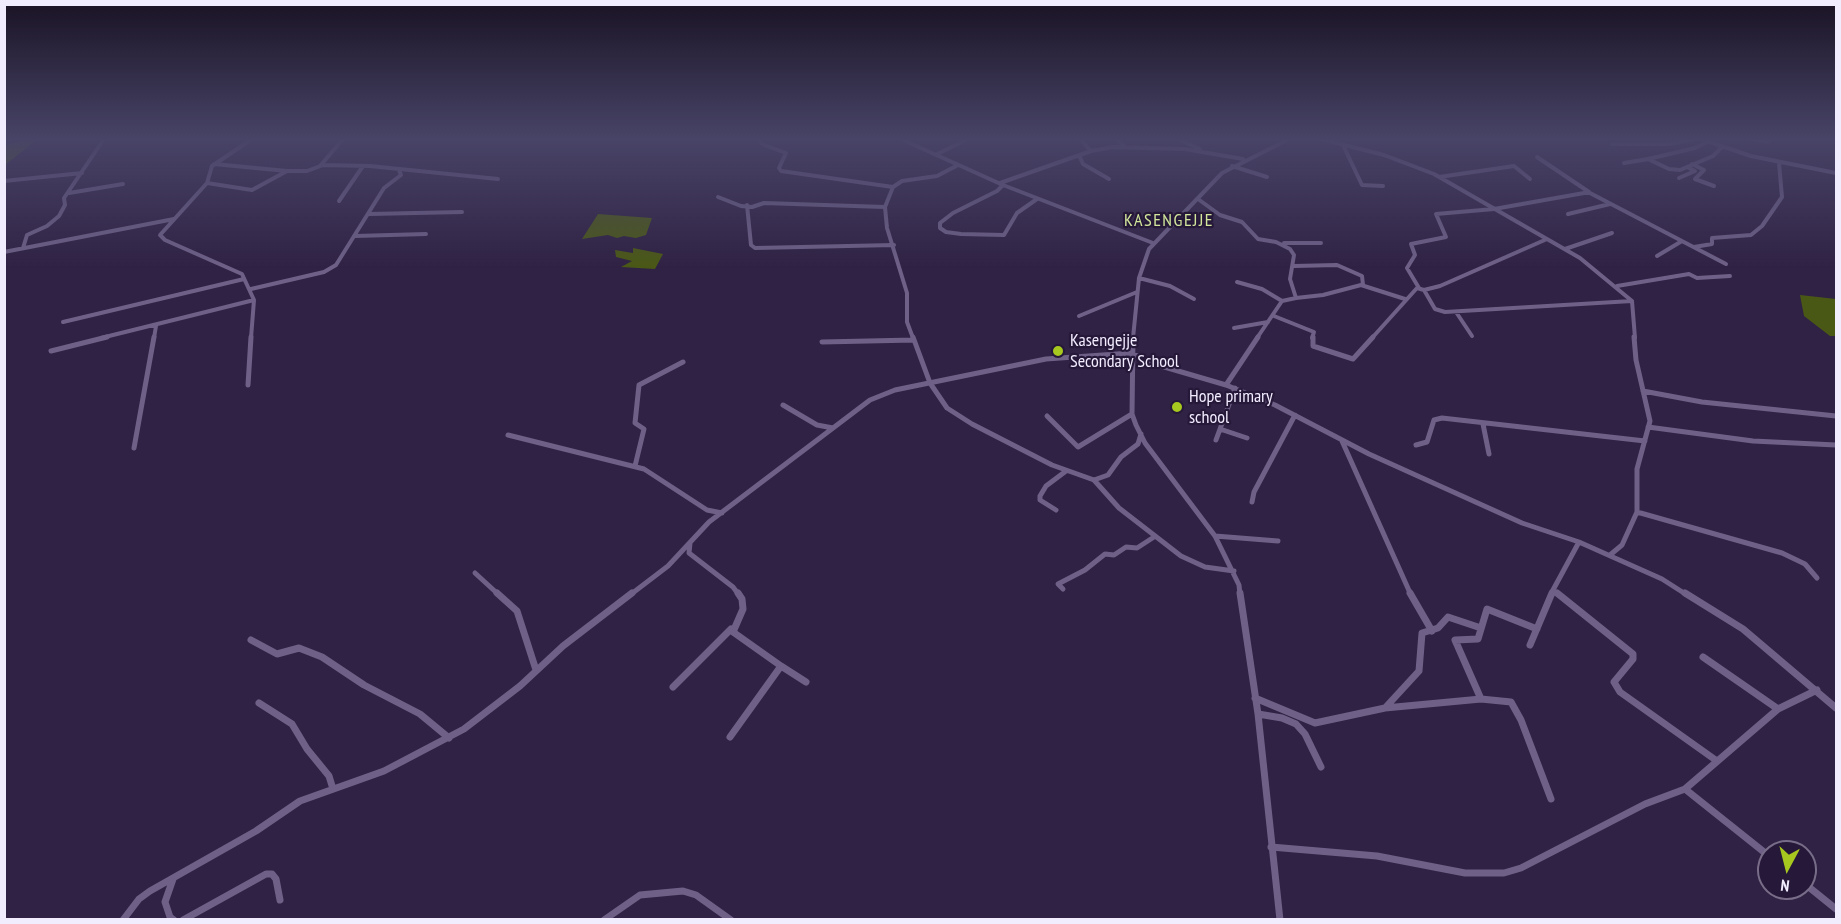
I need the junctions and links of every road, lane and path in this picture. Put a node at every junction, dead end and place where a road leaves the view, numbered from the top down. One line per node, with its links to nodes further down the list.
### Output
1 (76, 182): 21 (street)
2 (267, 182): 15 (street)
3 (352, 182): 26 (street)
4 (391, 182): 32 (street)
5 (860, 182): 20 (street)
6 (904, 182): 20 (street)
7 (997, 182): 17 (street)
8 (1006, 182): 17 (street)
9 (1212, 182): 25 (street)
10 (1361, 182): 18 (street)
11 (1448, 182): 30 (street)
12 (1574, 182): 22 (street)
13 (1705, 182): 19 (street)
14 (1781, 182): 44 (street)
15 (207, 183): 34 (street)
16 (123, 184): 21 (street)
17 (1001, 184): 24 (street); 24 (street)
18 (1383, 186)
19 (1714, 186)
20 (894, 187): 29 (street)
21 (68, 193): 45 (street)
22 (1590, 193): 27 (street); 30 (street)
23 (718, 197): 28 (street)
24 (1037, 199): 41 (street)
25 (1198, 199): 40 (street); 41 (street)
26 (339, 201)
27 (1610, 204): 33 (street); 39 (street)
28 (747, 205): 29 (street); 43 (street)
29 (885, 207): 43 (street)
30 (1494, 209): 38 (street); 58 (street)
31 (462, 212): 32 (street)
32 (369, 214): 37 (street)
33 (1568, 214)
34 (176, 219): 45 (street); 53 (street)
35 (1611, 233): 46 (street)
36 (426, 234): 37 (street)
37 (355, 236): 57 (street)
38 (1547, 239): 46 (street); 58 (street)
39 (1682, 241): 44 (street); 48 (street)
40 (1276, 242): 42 (street); 50 (street)
41 (1153, 243): 52 (street)
42 (1322, 243)
43 (894, 245): 74 (street)
44 (1694, 248): 49 (street)
45 (23, 249): 47 (street)
46 (1565, 249): 56 (street)
47 (4, 252)
48 (1657, 256)
49 (1726, 264)
50 (1294, 266): 55 (street); 60 (street)
51 (1730, 276): 56 (street)
52 (1138, 278): 59 (street); 61 (street)
53 (244, 279): 57 (street); 69 (street)
54 (1237, 282): 64 (street)
55 (1364, 285): 60 (street); 62 (street)
56 (1617, 286): 65 (street)
57 (251, 289): 63 (street)
58 (1421, 289): 62 (street); 66 (street)
59 (1137, 292): 67 (street); 77 (street)
60 (1296, 298): 64 (street)
61 (1194, 299)
62 (1405, 299): 68 (street)
63 (254, 300): 71 (street); 80 (street)
64 (1282, 301): 68 (street)
65 (1632, 301): 66 (street); 83 (street)
66 (1456, 312): 73 (street)
67 (1079, 316)
68 (1274, 316): 70 (street)
69 (63, 322)
70 (1268, 322): 72 (street); 81 (street)
71 (156, 326): 76 (street); 101 (street)
72 (1234, 328)
73 (1472, 336)
74 (914, 340): 75 (street); 79 (street)
75 (822, 342)
76 (51, 351)
77 (1131, 353): 79 (street); 81 (street); 85 (street)
78 (683, 362): 103 (street)
79 (930, 383): 91 (street); 104 (street)
80 (248, 385)
81 (1226, 385): 82 (street)
82 (1235, 388): 86 (street); 92 (street)
83 (1643, 391): 88 (street); 90 (street)
84 (783, 405): 91 (street)
85 (1132, 414): 87 (street); 93 (street)
86 (1295, 415): 97 (street); 106 (street)
87 (1047, 416)
88 (1836, 416)
89 (1483, 424): 98 (street); 99 (street); 102 (street)
90 (1648, 427): 98 (street); 100 (street)
91 (834, 428): 109 (street)
92 (1220, 429): 95 (street); 96 (street)
93 (1141, 434): 105 (street); 110 (street)
94 (508, 435): 103 (street)
95 (1247, 438)
96 (1216, 440)
97 (1342, 441): 114 (street); 124 (street)
98 (1645, 441): 108 (street)
99 (1416, 445)
100 (1836, 445)
101 (134, 448)
102 (1489, 454)
103 (636, 466): 109 (street)
104 (1066, 471): 105 (street); 107 (street)
105 (1094, 480): 111 (street)
106 (1252, 502)
107 (1056, 510)
108 (1637, 512): 115 (street); 118 (street)
109 (722, 513): 112 (street)
110 (1215, 536): 113 (street); 116 (street)
111 (1154, 537): 116 (street); 119 (street)
112 (691, 541): 122 (street); 129 (street)
113 (1278, 541)
114 (1579, 542): 115 (street); 120 (street)
115 (1610, 555): 132 (street)
116 (1234, 571): 133 (street)
117 (475, 573): 129 (street)
118 (1817, 578)
119 (1063, 589)
120 (1553, 590): 123 (street); 144 (street)
121 (1481, 627): 123 (street); 124 (street); 134 (street)
122 (732, 629): 128 (street); 131 (street)
123 (1537, 629): 126 (street)
124 (1431, 631): 136 (street)
125 (251, 640): 143 (street)
126 (1530, 645)
127 (1703, 657): 138 (street)
128 (781, 666): 130 (street); 142 (street)
129 (536, 670): 143 (street)
130 (806, 681)
131 (673, 687)
132 (1817, 690): 137 (street); 138 (street)
133 (1255, 698): 139 (street); 140 (street)
134 (1480, 699): 136 (street); 148 (street)
135 (259, 703): 146 (street)
136 (1385, 708): 140 (street)
137 (1836, 708)
138 (1778, 709): 144 (street)
139 (1258, 714): 141 (street); 150 (street)
140 (1316, 723): 141 (street)
141 (1305, 734): 145 (street)
142 (730, 737)
143 (449, 738): 146 (street)
144 (1717, 761): 147 (street)
145 (1321, 767)
146 (333, 789): 151 (street)
147 (1685, 789): 149 (street); 150 (street)
148 (1551, 799)
149 (1757, 846)
150 (1271, 847): 160 (street)
151 (172, 879): 155 (street); 156 (street)
152 (1817, 894): 154 (street)
153 (280, 900): 157 (street)
154 (1836, 909)
155 (123, 920)
156 (174, 920)
157 (183, 920)
158 (604, 920): 159 (street)
159 (731, 920)
160 (1280, 920)

